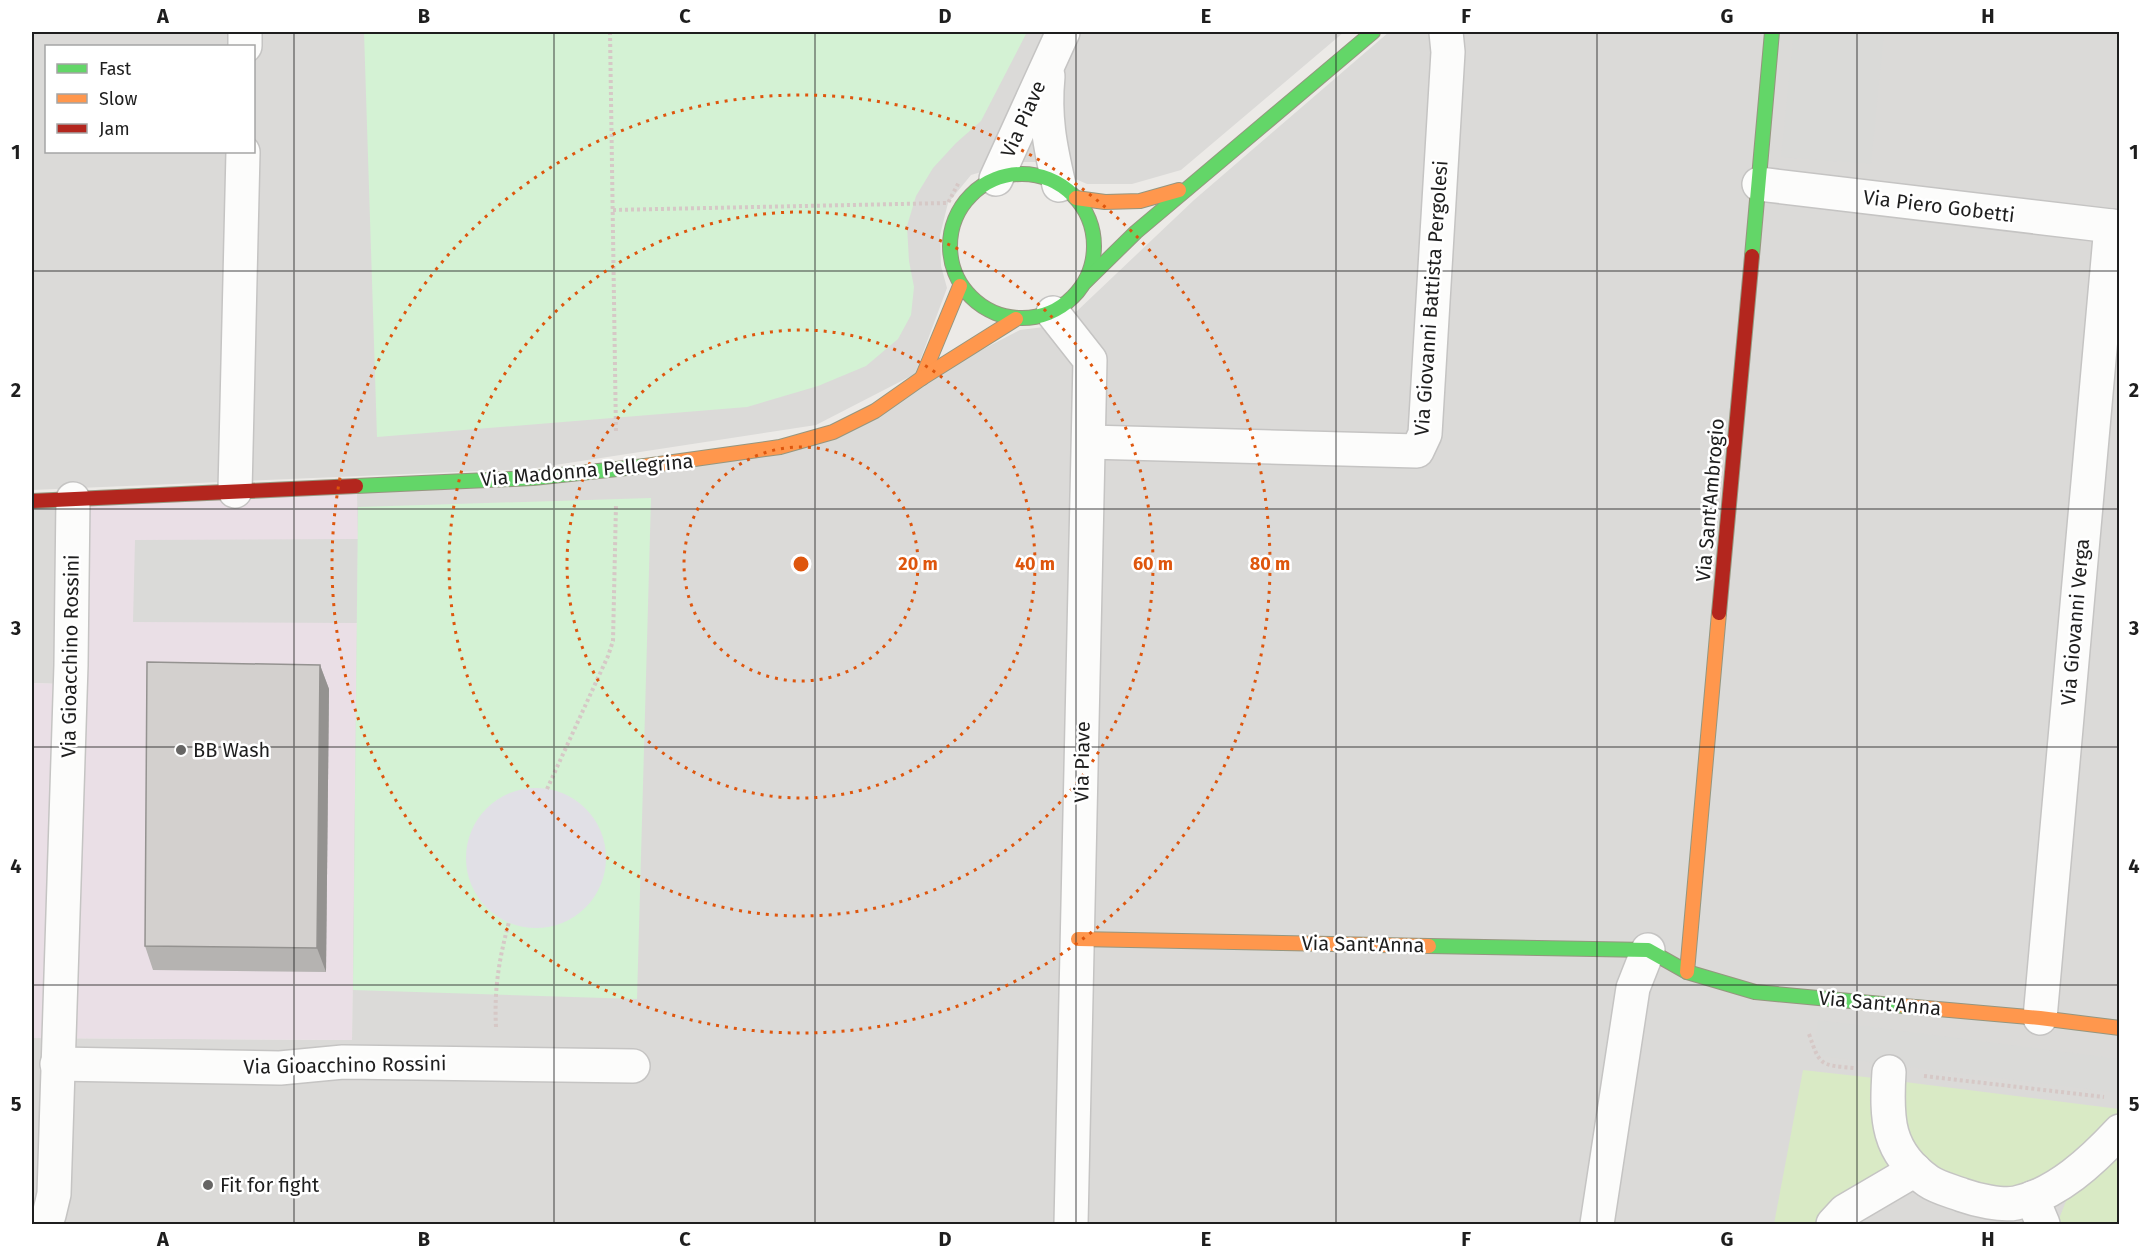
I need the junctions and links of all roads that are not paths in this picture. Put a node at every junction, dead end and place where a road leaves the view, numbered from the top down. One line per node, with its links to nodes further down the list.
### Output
1 (1372, 32): 8 (street)
2 (1446, 32): 16 (street, Via Giovanni Battista Pergolesi)
3 (1772, 32): 7 (street, Via Sant'Ambrogio)
4 (1056, 45): 6 (street, Via Piave); 9 (street, Via Piave)
5 (243, 153): 17 (street)
6 (980, 175): 9 (street); 12 (street)
7 (1759, 184): 10 (street, Via Piero Gobetti); 22 (street, Via Sant'Ambrogio)
8 (1189, 187): 9 (street); 11 (street)
9 (1068, 192): 11 (street)
10 (2115, 227): 23 (street, Via Giovanni Verga)
11 (1085, 282): 13 (street)
12 (960, 286): 14 (street); 15 (street)
13 (1053, 313): 14 (street); 16 (street, Via Piave)
14 (1016, 319): 15 (street, Via Madonna Pellegrina)
15 (922, 378): 17 (street, Via Madonna Pellegrina)
16 (1089, 442): 20 (street, Via Piave)
17 (235, 491): 18 (street, Via Madonna Pellegrina)
18 (73, 499): 19 (street, Via Madonna Pellegrina); 25 (street, Via Gioacchino Rossini)
19 (32, 501)
20 (1078, 939): 21 (street, Via Sant'Anna); 32 (street, Via Piave)
21 (1648, 950): 22 (street, Via Sant'Anna); 33 (street)
22 (1687, 972): 23 (street, Via Sant'Anna)
23 (2040, 1018): 24 (street, Via Sant'Anna)
24 (2120, 1028)
25 (57, 1064): 26 (street, Via Gioacchino Rossini); 31 (street, Via Gioacchino Rossini)
26 (633, 1066)
27 (1888, 1072): 29 (street)
28 (2120, 1131): 30 (street)
29 (1915, 1170): 30 (street); 34 (street)
30 (2037, 1211)
31 (44, 1224)
32 (1071, 1224)
33 (1597, 1224)
34 (1833, 1224)

